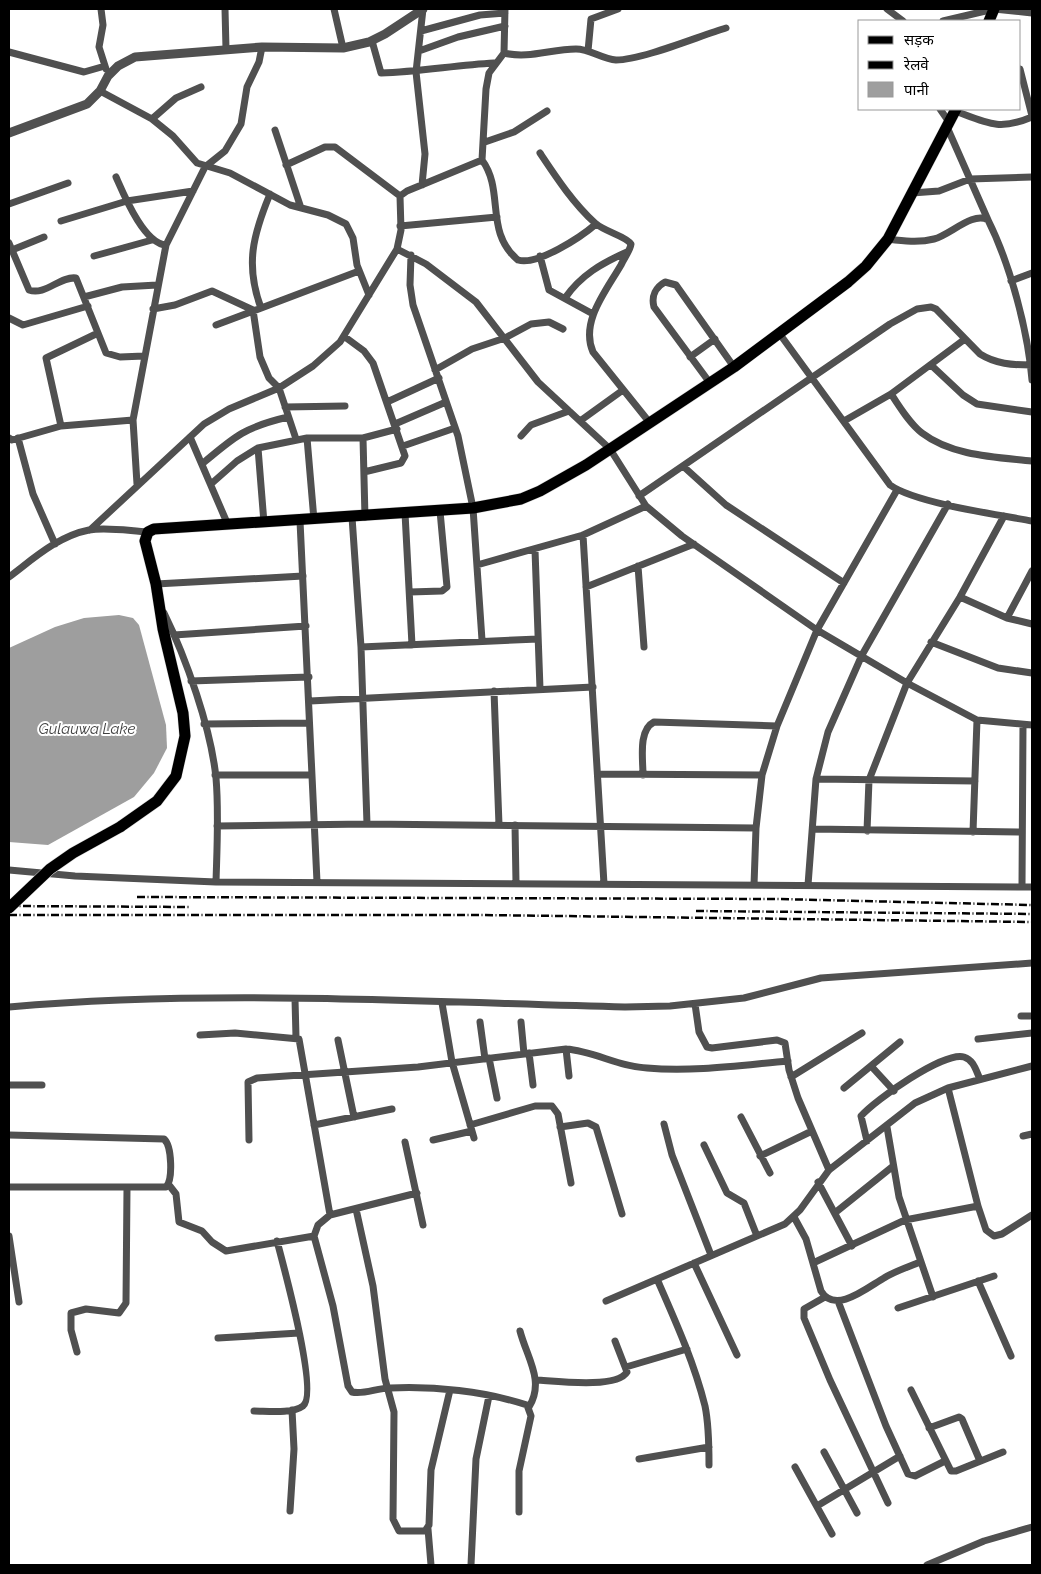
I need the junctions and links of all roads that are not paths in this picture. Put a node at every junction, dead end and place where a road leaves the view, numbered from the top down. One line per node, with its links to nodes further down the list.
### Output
1 (100, 9): 24 (street)
2 (225, 9): 18 (street)
3 (334, 9): 17 (street)
4 (618, 9): 20 (street)
5 (887, 9): 10 (street)
6 (994, 9): 9 (street); 11 (street)
7 (419, 10): 14 (street); 15 (street)
8 (505, 11): 12 (street); 14 (street)
9 (1032, 13)
10 (902, 20)
11 (947, 20)
12 (505, 26): 19 (street); 22 (street)
13 (726, 28): 20 (street)
14 (421, 31): 19 (street)
15 (372, 40): 17 (street); 25 (street)
16 (262, 47): 17 (street); 18 (street); 42 (street)
17 (343, 48)
18 (226, 49): 27 (street)
19 (419, 51): 25 (street)
20 (588, 51): 22 (street)
21 (9, 52): 24 (street)
22 (504, 53): 23 (street)
23 (494, 63): 25 (street); 38 (street)
24 (105, 66): 27 (street)
25 (416, 72): 47 (street)
26 (1021, 74): 33 (street)
27 (108, 76): 29 (street)
28 (202, 87): 34 (street)
29 (100, 91): 34 (street); 37 (street)
30 (941, 110): 35 (street)
31 (955, 110): 33 (street); 35 (main road)
32 (547, 111): 38 (street)
33 (1032, 117)
34 (152, 119): 42 (street)
35 (948, 124): 45 (street); 49 (main road)
36 (275, 130): 41 (street)
37 (9, 133)
38 (485, 142): 40 (street)
39 (540, 152): 58 (street)
40 (482, 160): 47 (street); 55 (street)
41 (286, 165): 51 (street); 54 (street)
42 (205, 167): 48 (street); 50 (street)
43 (116, 177): 52 (street)
44 (1032, 177): 45 (street)
45 (970, 179): 49 (street); 56 (street)
46 (68, 183): 53 (street)
47 (422, 185): 51 (street)
48 (193, 191): 52 (street); 63 (street)
49 (912, 193): 61 (main road)
50 (270, 194): 54 (street); 79 (street)
51 (400, 196): 59 (street)
52 (127, 201): 57 (street); 62 (street)
53 (9, 204)
54 (301, 208): 70 (street)
55 (497, 217): 59 (street); 69 (street)
56 (988, 220): 61 (street); 72 (street)
57 (61, 221)
58 (596, 224): 66 (street); 69 (street)
59 (400, 226): 65 (street)
60 (44, 237): 64 (street)
61 (888, 238): 85 (main road)
62 (152, 240): 63 (street); 68 (street)
63 (166, 245): 73 (street)
64 (10, 246): 75 (street)
65 (397, 249): 67 (street); 74 (street)
66 (628, 251): 76 (street); 80 (street)
67 (411, 255): 88 (street); 96 (street)
68 (94, 256)
69 (540, 256): 76 (street)
70 (359, 271): 74 (street); 79 (street)
71 (1032, 273): 72 (street)
72 (1010, 281): 84 (street)
73 (157, 285): 75 (street); 78 (street)
74 (369, 294): 87 (street)
75 (84, 297): 77 (street)
76 (565, 298): 80 (street)
77 (88, 306): 81 (street); 86 (street)
78 (153, 309): 79 (street); 91 (street)
79 (257, 309): 82 (street); 101 (street)
80 (593, 314): 102 (street)
81 (9, 318)
82 (216, 325)
83 (563, 329): 88 (street)
84 (1029, 330): 94 (street)
85 (779, 332): 95 (main road); 97 (street)
86 (98, 333): 91 (street); 115 (street)
87 (345, 336): 101 (street); 104 (street)
88 (505, 338): 96 (street); 108 (street)
89 (714, 339): 92 (street); 92 (street); 95 (street)
90 (965, 340): 93 (street); 94 (street); 97 (street)
91 (144, 356): 111 (street)
92 (690, 357): 100 (street)
93 (931, 365): 103 (street); 109 (street)
94 (1031, 365): 99 (street)
95 (734, 367): 100 (main road)
96 (435, 370): 98 (street)
97 (811, 376): 113 (street); 130 (street)
98 (439, 378): 104 (street); 105 (street)
99 (1032, 380)
100 (710, 383): 114 (main road)
101 (279, 388): 107 (street); 119 (street)
102 (623, 390): 112 (street); 114 (street)
103 (891, 394): 113 (street); 128 (street)
104 (387, 402): 116 (street)
105 (446, 402): 116 (street); 117 (street)
106 (345, 406): 107 (street)
107 (285, 408): 110 (street)
108 (569, 411): 112 (street); 118 (street)
109 (1032, 412)
110 (288, 417): 124 (street); 129 (street)
111 (133, 420): 115 (street); 132 (street)
112 (580, 421): 127 (street)
113 (844, 421): 134 (street)
114 (650, 423): 127 (main road)
115 (61, 426): 121 (street)
116 (396, 426): 123 (street); 125 (street)
117 (455, 428): 125 (street); 138 (street)
118 (521, 436)
119 (190, 437): 129 (street); 132 (street)
120 (9, 438): 121 (street)
121 (18, 438): 152 (street)
122 (307, 438): 123 (street); 124 (street); 144 (street)
123 (363, 438): 131 (street)
124 (296, 439): 126 (street)
125 (403, 446): 131 (street)
126 (258, 448): 133 (street); 147 (street)
127 (610, 449): 135 (street); 138 (main road)
128 (1032, 461)
129 (202, 464): 133 (street)
130 (684, 467): 135 (street); 160 (street)
131 (364, 472): 143 (street)
132 (137, 484): 149 (street)
133 (211, 484): 148 (street)
134 (897, 490): 136 (street); 160 (street)
135 (639, 496): 137 (street)
136 (948, 504): 141 (street); 177 (street)
137 (646, 506): 151 (street); 153 (street)
138 (473, 508): 139 (main road); 155 (street)
139 (440, 511): 140 (main road); 163 (street)
140 (405, 513): 143 (main road); 163 (street)
141 (1004, 516): 145 (street); 164 (street)
142 (352, 517): 143 (main road); 144 (main road); 175 (street)
143 (365, 517)
144 (314, 520): 146 (main road)
145 (1032, 520)
146 (300, 521): 147 (main road); 158 (street)
147 (264, 523): 148 (main road)
148 (228, 526): 150 (main road)
149 (90, 530): 150 (street); 152 (street)
150 (148, 532): 161 (main road)
151 (583, 535): 154 (street); 162 (street)
152 (55, 544): 159 (street)
153 (694, 544): 156 (street); 169 (street)
154 (535, 550): 155 (street); 171 (street)
155 (477, 565): 172 (street)
156 (638, 566): 162 (street); 176 (street)
157 (1032, 571): 166 (street)
158 (303, 576): 161 (street); 168 (street)
159 (9, 577)
160 (844, 583): 169 (street)
161 (156, 584): 165 (main road)
162 (586, 586): 182 (street)
163 (410, 592): 174 (street)
164 (960, 597): 166 (street); 173 (street)
165 (159, 604): 170 (street); 221 (main road, bridge)
166 (1007, 618): 167 (street)
167 (1032, 624)
168 (306, 626): 170 (street); 179 (street)
169 (817, 630): 177 (street); 192 (street)
170 (174, 635): 180 (street)
171 (538, 639): 172 (street); 183 (street)
172 (482, 640): 174 (street)
173 (931, 642): 178 (street); 181 (street)
174 (412, 645): 175 (street)
175 (361, 647): 185 (street)
176 (644, 647)
177 (862, 655): 181 (street); 198 (street)
178 (1032, 673)
179 (309, 677): 180 (street); 186 (street)
180 (191, 681): 188 (street)
181 (907, 683): 187 (street); 199 (street)
182 (593, 687): 183 (street); 193 (street)
183 (540, 689): 184 (street)
184 (494, 691): 185 (street); 203 (street)
185 (361, 697): 186 (street); 202 (street)
186 (310, 701): 189 (street)
187 (977, 720): 190 (street); 200 (street)
188 (204, 724): 189 (street); 194 (street)
189 (309, 724): 195 (street)
190 (1023, 725): 191 (street); 211 (street)
191 (1032, 725)
192 (777, 726): 196 (street); 197 (street)
193 (598, 774): 196 (street); 205 (street)
194 (216, 775): 195 (street); 206 (street)
195 (311, 775): 201 (street)
196 (643, 775): 197 (street)
197 (762, 775): 207 (street)
198 (816, 779): 199 (street); 208 (street)
199 (869, 780): 200 (street); 209 (street)
200 (975, 781): 210 (street)
201 (314, 824): 202 (street); 206 (street); 214 (street)
202 (367, 824): 203 (street)
203 (499, 825): 204 (street)
204 (515, 825): 205 (street); 215 (street)
205 (602, 825): 207 (street); 216 (street)
206 (217, 826): 213 (street)
207 (756, 828): 217 (street)
208 (813, 829): 209 (street); 218 (street)
209 (867, 831): 210 (street)
210 (973, 832): 211 (street)
211 (1021, 832): 219 (street)
212 (9, 870): 213 (street)
213 (216, 882): 214 (street)
214 (317, 882): 215 (street)
215 (516, 883): 216 (street)
216 (604, 884): 217 (street)
217 (754, 885): 218 (street)
218 (808, 885): 219 (street)
219 (1022, 887): 220 (street)
220 (1032, 887)
221 (9, 908)
222 (1032, 963): 225 (street)
223 (295, 999): 224 (street); 226 (street); 234 (street)
224 (442, 1003): 225 (street); 242 (street)
225 (695, 1004): 241 (street)
226 (9, 1007)
227 (1021, 1016): 228 (street)
228 (1032, 1016)
229 (480, 1022): 240 (street)
230 (521, 1022): 239 (street)
231 (862, 1033): 248 (street)
232 (1032, 1033): 235 (street)
233 (200, 1034): 234 (street)
234 (296, 1037): 246 (street)
235 (978, 1039)
236 (338, 1040): 245 (street)
237 (900, 1042): 243 (street)
238 (566, 1049): 239 (street); 241 (street); 247 (street)
239 (527, 1053): 240 (street); 252 (street)
240 (487, 1059): 242 (street); 256 (street)
241 (788, 1061): 248 (street)
242 (452, 1062): 245 (street); 264 (street)
243 (871, 1066): 253 (street); 255 (street)
244 (1032, 1066): 249 (street)
245 (345, 1072): 246 (street); 258 (street)
246 (304, 1074): 261 (street); 269 (street)
247 (569, 1076)
248 (791, 1077): 265 (street)
249 (980, 1079): 254 (street); 255 (street)
250 (9, 1085): 251 (street)
251 (42, 1085)
252 (533, 1085)
253 (844, 1088)
254 (948, 1088): 262 (street); 284 (street)
255 (894, 1091): 271 (street)
256 (497, 1098)
257 (392, 1109): 258 (street)
258 (354, 1117): 261 (street)
259 (741, 1117): 274 (street)
260 (664, 1124): 298 (street)
261 (314, 1126): 288 (street)
262 (887, 1126): 271 (street); 275 (street)
263 (560, 1127): 264 (street); 279 (street); 287 (street)
264 (472, 1131): 270 (street)
265 (812, 1131): 274 (street); 276 (street)
266 (1032, 1134): 268 (street)
267 (9, 1135): 280 (street)
268 (1022, 1136)
269 (249, 1140)
270 (433, 1140)
271 (867, 1141): 276 (street)
272 (405, 1142): 283 (street)
273 (704, 1145): 295 (street)
274 (760, 1156): 277 (street)
275 (892, 1167): 286 (street); 291 (street)
276 (829, 1170): 278 (street)
277 (770, 1173)
278 (818, 1182): 286 (street); 290 (street)
279 (571, 1183)
280 (169, 1185): 282 (street); 296 (street)
281 (9, 1187): 282 (street)
282 (127, 1188): 316 (street)
283 (417, 1193): 285 (street); 292 (street)
284 (978, 1206): 289 (street); 291 (street)
285 (356, 1209): 288 (street); 321 (street)
286 (836, 1212): 297 (street)
287 (622, 1214)
288 (330, 1215): 294 (street)
289 (1032, 1215)
290 (794, 1217): 295 (street); 301 (street)
291 (905, 1220): 297 (street); 299 (street)
292 (423, 1225)
293 (9, 1236): 309 (street)
294 (314, 1236): 296 (street); 321 (street)
295 (757, 1236): 298 (street)
296 (277, 1241): 312 (street)
297 (852, 1246): 301 (street)
298 (711, 1255): 300 (street)
299 (920, 1262): 305 (street); 308 (street)
300 (694, 1263): 303 (street); 317 (street)
301 (813, 1263): 306 (street)
302 (994, 1276): 304 (street)
303 (657, 1279): 307 (street); 315 (street)
304 (978, 1281): 305 (street); 318 (street)
305 (933, 1297): 310 (street)
306 (825, 1298): 308 (street); 338 (street)
307 (606, 1301)
308 (838, 1301): 332 (street)
309 (19, 1302)
310 (898, 1308)
311 (520, 1331): 320 (street)
312 (299, 1333): 313 (street); 326 (street)
313 (218, 1338)
314 (615, 1341): 319 (street)
315 (687, 1348): 319 (street); 329 (street)
316 (77, 1352)
317 (737, 1355)
318 (1011, 1356)
319 (626, 1367): 320 (street)
320 (537, 1380): 325 (street)
321 (388, 1388): 322 (street); 345 (street)
322 (450, 1390): 324 (street); 345 (street)
323 (911, 1390): 328 (street)
324 (489, 1396): 325 (street); 349 (street)
325 (529, 1407): 343 (street)
326 (292, 1410): 327 (street); 342 (street)
327 (254, 1411)
328 (929, 1428): 334 (street); 335 (street)
329 (709, 1447): 333 (street); 336 (street)
330 (824, 1452): 339 (street)
331 (1003, 1452): 335 (street)
332 (900, 1456): 334 (street); 338 (street)
333 (639, 1459)
334 (945, 1461): 335 (street)
335 (980, 1461)
336 (709, 1464)
337 (796, 1467): 341 (street)
338 (872, 1472): 339 (street); 340 (street)
339 (844, 1491): 341 (street); 344 (street)
340 (888, 1503)
341 (818, 1506): 347 (street)
342 (290, 1511)
343 (519, 1512)
344 (857, 1513)
345 (428, 1528): 348 (street)
346 (1032, 1528): 350 (street)
347 (832, 1534)
348 (431, 1565)
349 (471, 1565)
350 (927, 1565)

